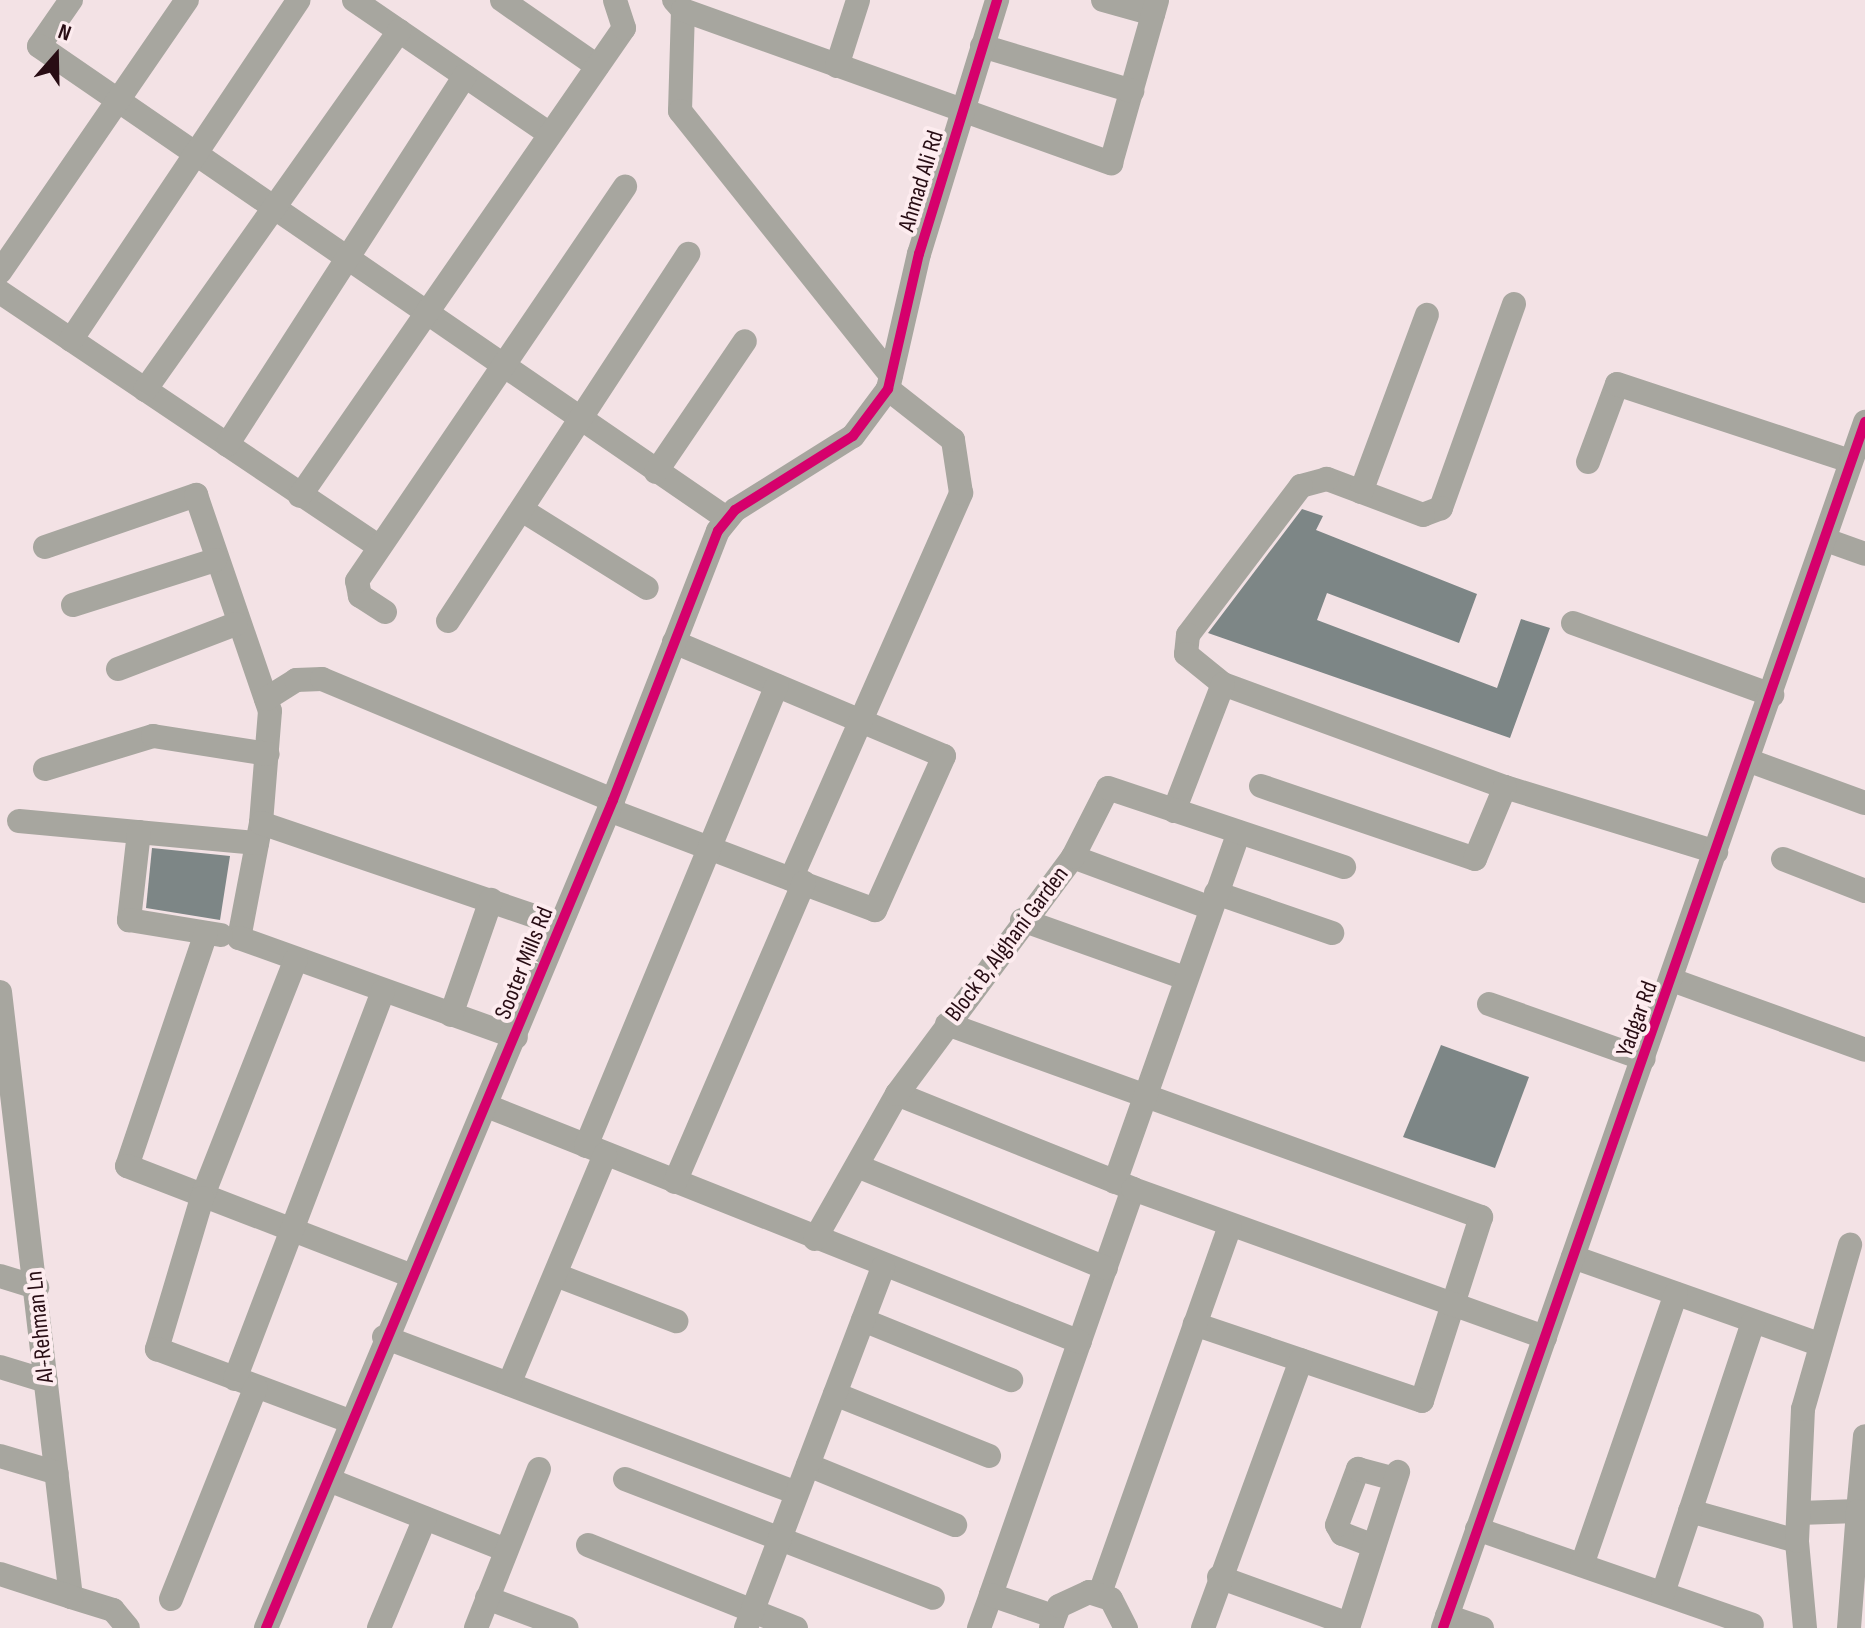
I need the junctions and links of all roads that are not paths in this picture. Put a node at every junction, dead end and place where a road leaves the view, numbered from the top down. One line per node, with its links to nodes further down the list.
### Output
1 (71, 0): 18 (street)
2 (187, 0): 18 (street)
3 (299, 0): 21 (street)
4 (354, 0): 12 (street)
5 (502, 0): 14 (street)
6 (615, 0): 14 (street)
7 (858, 0): 15 (street)
8 (997, 0): 13 (street, Ahmad Ali Rd)
9 (1103, 0): 11 (street)
10 (678, 3): 15 (street); 34 (street)
11 (1155, 7): 17 (street)
12 (399, 31): 16 (street); 23 (street)
13 (982, 46): 17 (street); 19 (street, Ahmad Ali Rd)
14 (597, 66): 20 (street)
15 (837, 66): 19 (street)
16 (465, 76): 20 (street); 25 (street)
17 (1132, 91): 19 (street)
18 (117, 101): 21 (street); 26 (street)
19 (963, 112): 34 (street, Ahmad Ali Rd)
20 (550, 134): 29 (street)
21 (195, 155): 23 (street); 31 (street)
22 (625, 186): 33 (street)
23 (274, 210): 25 (street); 35 (street)
24 (688, 254): 36 (street)
25 (347, 261): 29 (street); 38 (street)
26 (0, 272)
27 (0, 292): 31 (street)
28 (1514, 304): 42 (street)
29 (423, 315): 33 (street); 43 (street)
30 (1427, 315): 42 (street)
31 (71, 340): 35 (street)
32 (745, 341): 41 (street)
33 (499, 367): 36 (street); 48 (street)
34 (890, 382): 45 (street); 63 (street)
35 (145, 390): 38 (street)
36 (580, 421): 41 (street); 44 (street)
37 (1865, 422): 39 (street, Yadgar Rd)
38 (227, 445): 43 (street)
39 (1850, 461): 40 (street); 46 (street, Yadgar Rd)
40 (1588, 462)
41 (656, 472): 45 (street)
42 (1361, 492): 59 (street)
43 (300, 496): 48 (street)
44 (522, 510): 51 (street); 54 (street)
45 (726, 518): 57 (street, Sooter Mills Rd)
46 (1826, 540): 49 (street); 61 (street, Yadgar Rd)
47 (45, 547): 50 (street)
48 (379, 547): 53 (street)
49 (1865, 554)
50 (215, 560): 52 (street); 56 (street)
51 (647, 588)
52 (73, 605)
53 (385, 612)
54 (448, 621)
55 (1573, 623): 61 (street)
56 (236, 624): 58 (street); 62 (street)
57 (674, 642): 60 (street); 70 (street, Sooter Mills Rd)
58 (118, 669)
59 (1223, 684): 68 (street); 71 (street)
60 (777, 686): 63 (street); 76 (street)
61 (1772, 695): 65 (street, Yadgar Rd)
62 (266, 699): 64 (street); 70 (street)
63 (861, 721): 81 (street); 81 (street)
64 (268, 754): 66 (street); 75 (street)
65 (1750, 761): 69 (street); 77 (street, Yadgar Rd)
66 (45, 769)
67 (1261, 786): 68 (street)
68 (1505, 787): 77 (street)
69 (1865, 803)
70 (611, 805): 76 (street); 86 (street, Sooter Mills Rd)
71 (1174, 811): 74 (street); 78 (street, Block B, Alghani Garden)
72 (19, 821): 73 (street)
73 (139, 832): 75 (street); 87 (street)
74 (1239, 832): 80 (street); 84 (street)
75 (259, 833): 83 (street); 89 (street)
76 (706, 846): 81 (street); 105 (street)
77 (1716, 852): 92 (street, Yadgar Rd)
78 (1073, 857): 84 (street); 85 (street, Block B, Alghani Garden)
79 (1783, 859): 82 (street)
80 (1344, 867)
81 (797, 881): 108 (street)
82 (1865, 891)
83 (491, 900): 86 (street); 96 (street)
84 (1213, 900): 88 (street); 91 (street)
85 (1022, 920): 91 (street); 97 (street, Block B, Alghani Garden)
86 (560, 925): 98 (street, Sooter Mills Rd)
87 (206, 933): 89 (street); 110 (street)
88 (1332, 933)
89 (239, 938): 90 (street)
90 (296, 959): 93 (street); 110 (street)
91 (1185, 978): 103 (street)
92 (1672, 980): 99 (street); 101 (street, Yadgar Rd)
93 (383, 991): 96 (street); 112 (street)
94 (0, 992): 100 (street, Al-Rehman Ln)
95 (1489, 1004): 101 (street)
96 (451, 1015): 98 (street)
97 (947, 1024): 102 (street, Block B, Alghani Garden); 103 (street)
98 (516, 1037): 104 (street, Sooter Mills Rd)
99 (1865, 1050)
100 (7, 1059): 106 (street, Al-Rehman Ln)
101 (1644, 1059): 115 (street, Yadgar Rd)
102 (897, 1094): 107 (street, Block B, Alghani Garden); 109 (street)
103 (1143, 1098): 109 (street); 123 (street)
104 (487, 1106): 105 (street); 120 (street, Sooter Mills Rd)
105 (596, 1150): 108 (street); 118 (street)
106 (12, 1166): 121 (street, Al-Rehman Ln)
107 (857, 1166): 113 (street, Block B, Alghani Garden); 117 (street)
108 (675, 1182): 113 (street)
109 (1124, 1185): 111 (street); 117 (street)
110 (202, 1198): 112 (street); 136 (street)
111 (1230, 1226): 123 (street); 127 (street)
112 (291, 1230): 120 (street); 136 (street)
113 (815, 1239): 116 (street)
114 (1850, 1245): 131 (street)
115 (1573, 1257): 122 (street); 129 (street, Yadgar Rd)
116 (883, 1267): 124 (street); 130 (street)
117 (1106, 1268): 130 (street)
118 (556, 1275): 125 (street); 137 (street)
119 (0, 1276): 121 (street)
120 (412, 1276): 128 (street, Sooter Mills Rd)
121 (37, 1287): 135 (street, Al-Rehman Ln)
122 (1676, 1294): 126 (street); 161 (street)
123 (1454, 1305): 129 (street); 132 (street)
124 (863, 1320): 134 (street); 138 (street)
125 (676, 1321)
126 (1753, 1322): 131 (street); 149 (street)
127 (1195, 1324): 132 (street); 164 (street)
128 (384, 1337): 137 (street); 139 (street, Sooter Mills Rd)
129 (1545, 1337): 154 (street, Yadgar Rd)
130 (1080, 1342): 166 (street)
131 (1819, 1344): 151 (street)
132 (1301, 1360): 163 (street)
133 (0, 1367): 135 (street)
134 (1011, 1380)
135 (46, 1381): 145 (street, Al-Rehman Ln)
136 (245, 1383): 139 (street); 170 (street)
137 (509, 1384): 148 (street)
138 (835, 1394): 142 (street); 143 (street)
139 (350, 1421): 147 (street, Sooter Mills Rd)
140 (1865, 1436): 150 (street)
141 (0, 1456): 145 (street)
142 (989, 1456)
143 (808, 1465): 148 (street); 153 (street)
144 (539, 1469): 159 (street)
145 (57, 1473): 167 (street, Al-Rehman Ln)
146 (625, 1479): 156 (street)
147 (329, 1480): 152 (street); 177 (street, Sooter Mills Rd)
148 (797, 1493): 156 (street)
149 (1690, 1511): 155 (street); 165 (street)
150 (1858, 1511): 151 (street); 160 (street)
151 (1799, 1513): 155 (street)
152 (425, 1518): 159 (street); 178 (street)
153 (955, 1525)
154 (1477, 1529): 161 (street); 173 (street, Yadgar Rd)
155 (1797, 1541): 186 (street)
156 (778, 1543): 169 (street); 171 (street)
157 (588, 1545): 171 (street)
158 (1374, 1546): 158 (street); 175 (street)
159 (506, 1550): 168 (street)
160 (1860, 1562): 187 (street)
161 (1582, 1565): 165 (street)
162 (0, 1574): 167 (street)
163 (1219, 1577): 175 (street); 184 (street)
164 (1100, 1593): 172 (street); 183 (street)
165 (1663, 1593): 174 (street)
166 (991, 1595): 172 (street); 182 (street)
167 (71, 1597): 176 (street)
168 (487, 1598): 179 (street); 180 (street)
169 (933, 1598)
170 (171, 1599)
171 (750, 1620): 181 (street)
172 (1052, 1622)
173 (1445, 1622): 185 (street)
174 (1752, 1625)
175 (1348, 1626)
176 (128, 1628)
177 (266, 1628)
178 (379, 1628)
179 (476, 1628)
180 (567, 1628)
181 (796, 1628)
182 (979, 1628)
183 (1126, 1628)
184 (1203, 1628)
185 (1482, 1628)
186 (1805, 1628)
187 (1849, 1628)

